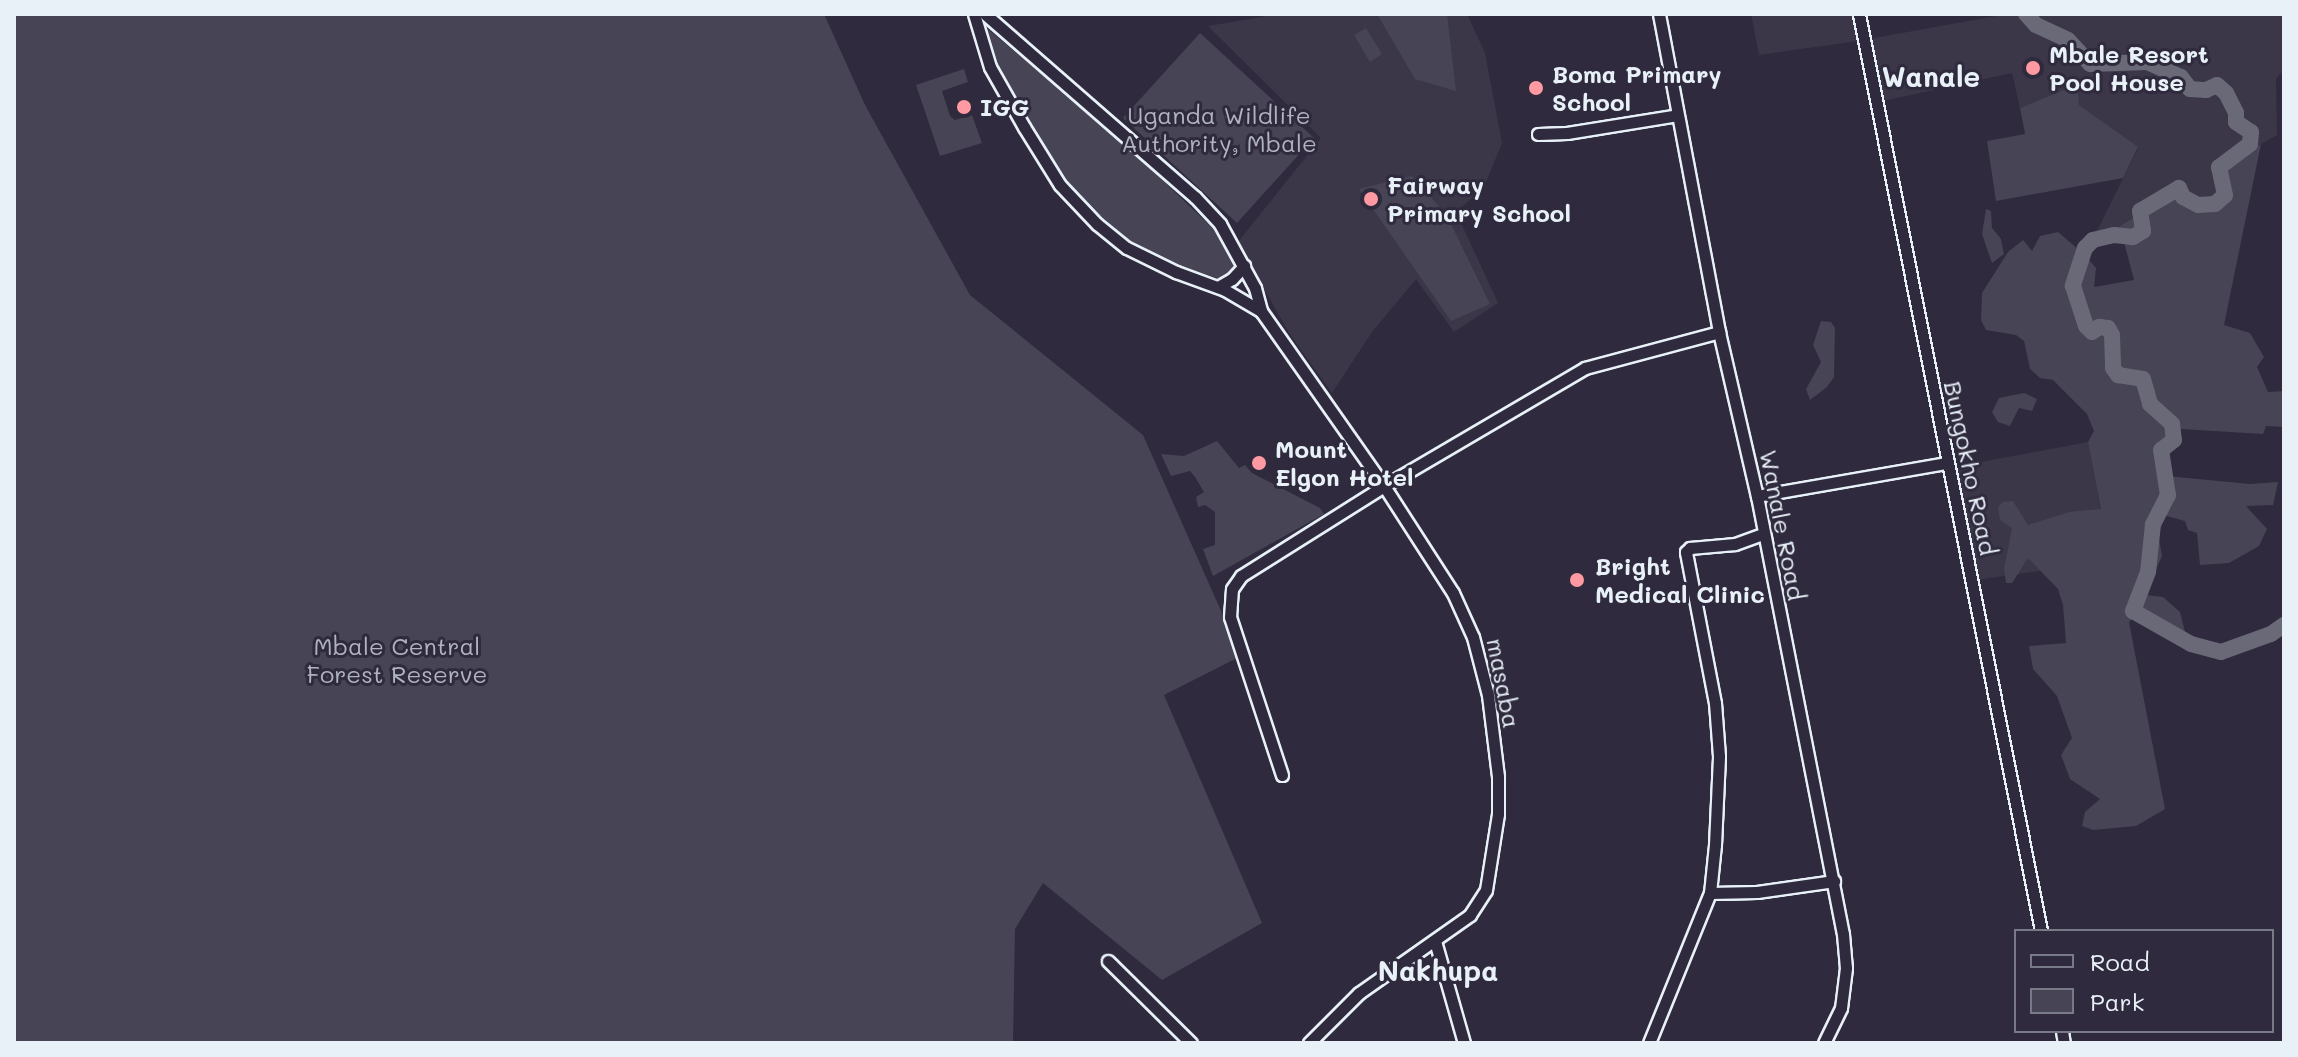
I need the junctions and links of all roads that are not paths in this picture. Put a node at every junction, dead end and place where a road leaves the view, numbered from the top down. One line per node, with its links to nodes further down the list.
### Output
1 (974, 14): 8 (street)
2 (985, 14): 7 (street)
3 (1659, 14): 5 (street, Wanale Road)
4 (1859, 14): 11 (street, Bungokho Road)
5 (1678, 115): 6 (street); 10 (street, Wanale Road)
6 (1538, 134)
7 (1244, 266): 8 (street); 9 (street)
8 (1218, 287): 9 (street)
9 (1261, 311): 12 (street, masaba)
10 (1719, 332): 12 (street); 13 (street, Wanale Road)
11 (1947, 463): 13 (street); 18 (street, Bungokho Road)
12 (1384, 486): 15 (street); 19 (street, masaba)
13 (1757, 496): 14 (street, Wanale Road)
14 (1763, 534): 16 (street, Wanale Road); 17 (street)
15 (1282, 775)
16 (1834, 881): 17 (street); 25 (street, Wanale Road)
17 (1710, 893): 24 (street)
18 (2041, 929)
19 (1435, 941): 22 (street, masaba); 23 (street)
20 (1108, 961): 21 (street)
21 (1191, 1043)
22 (1309, 1043)
23 (1464, 1043)
24 (1649, 1043)
25 (1824, 1043)

